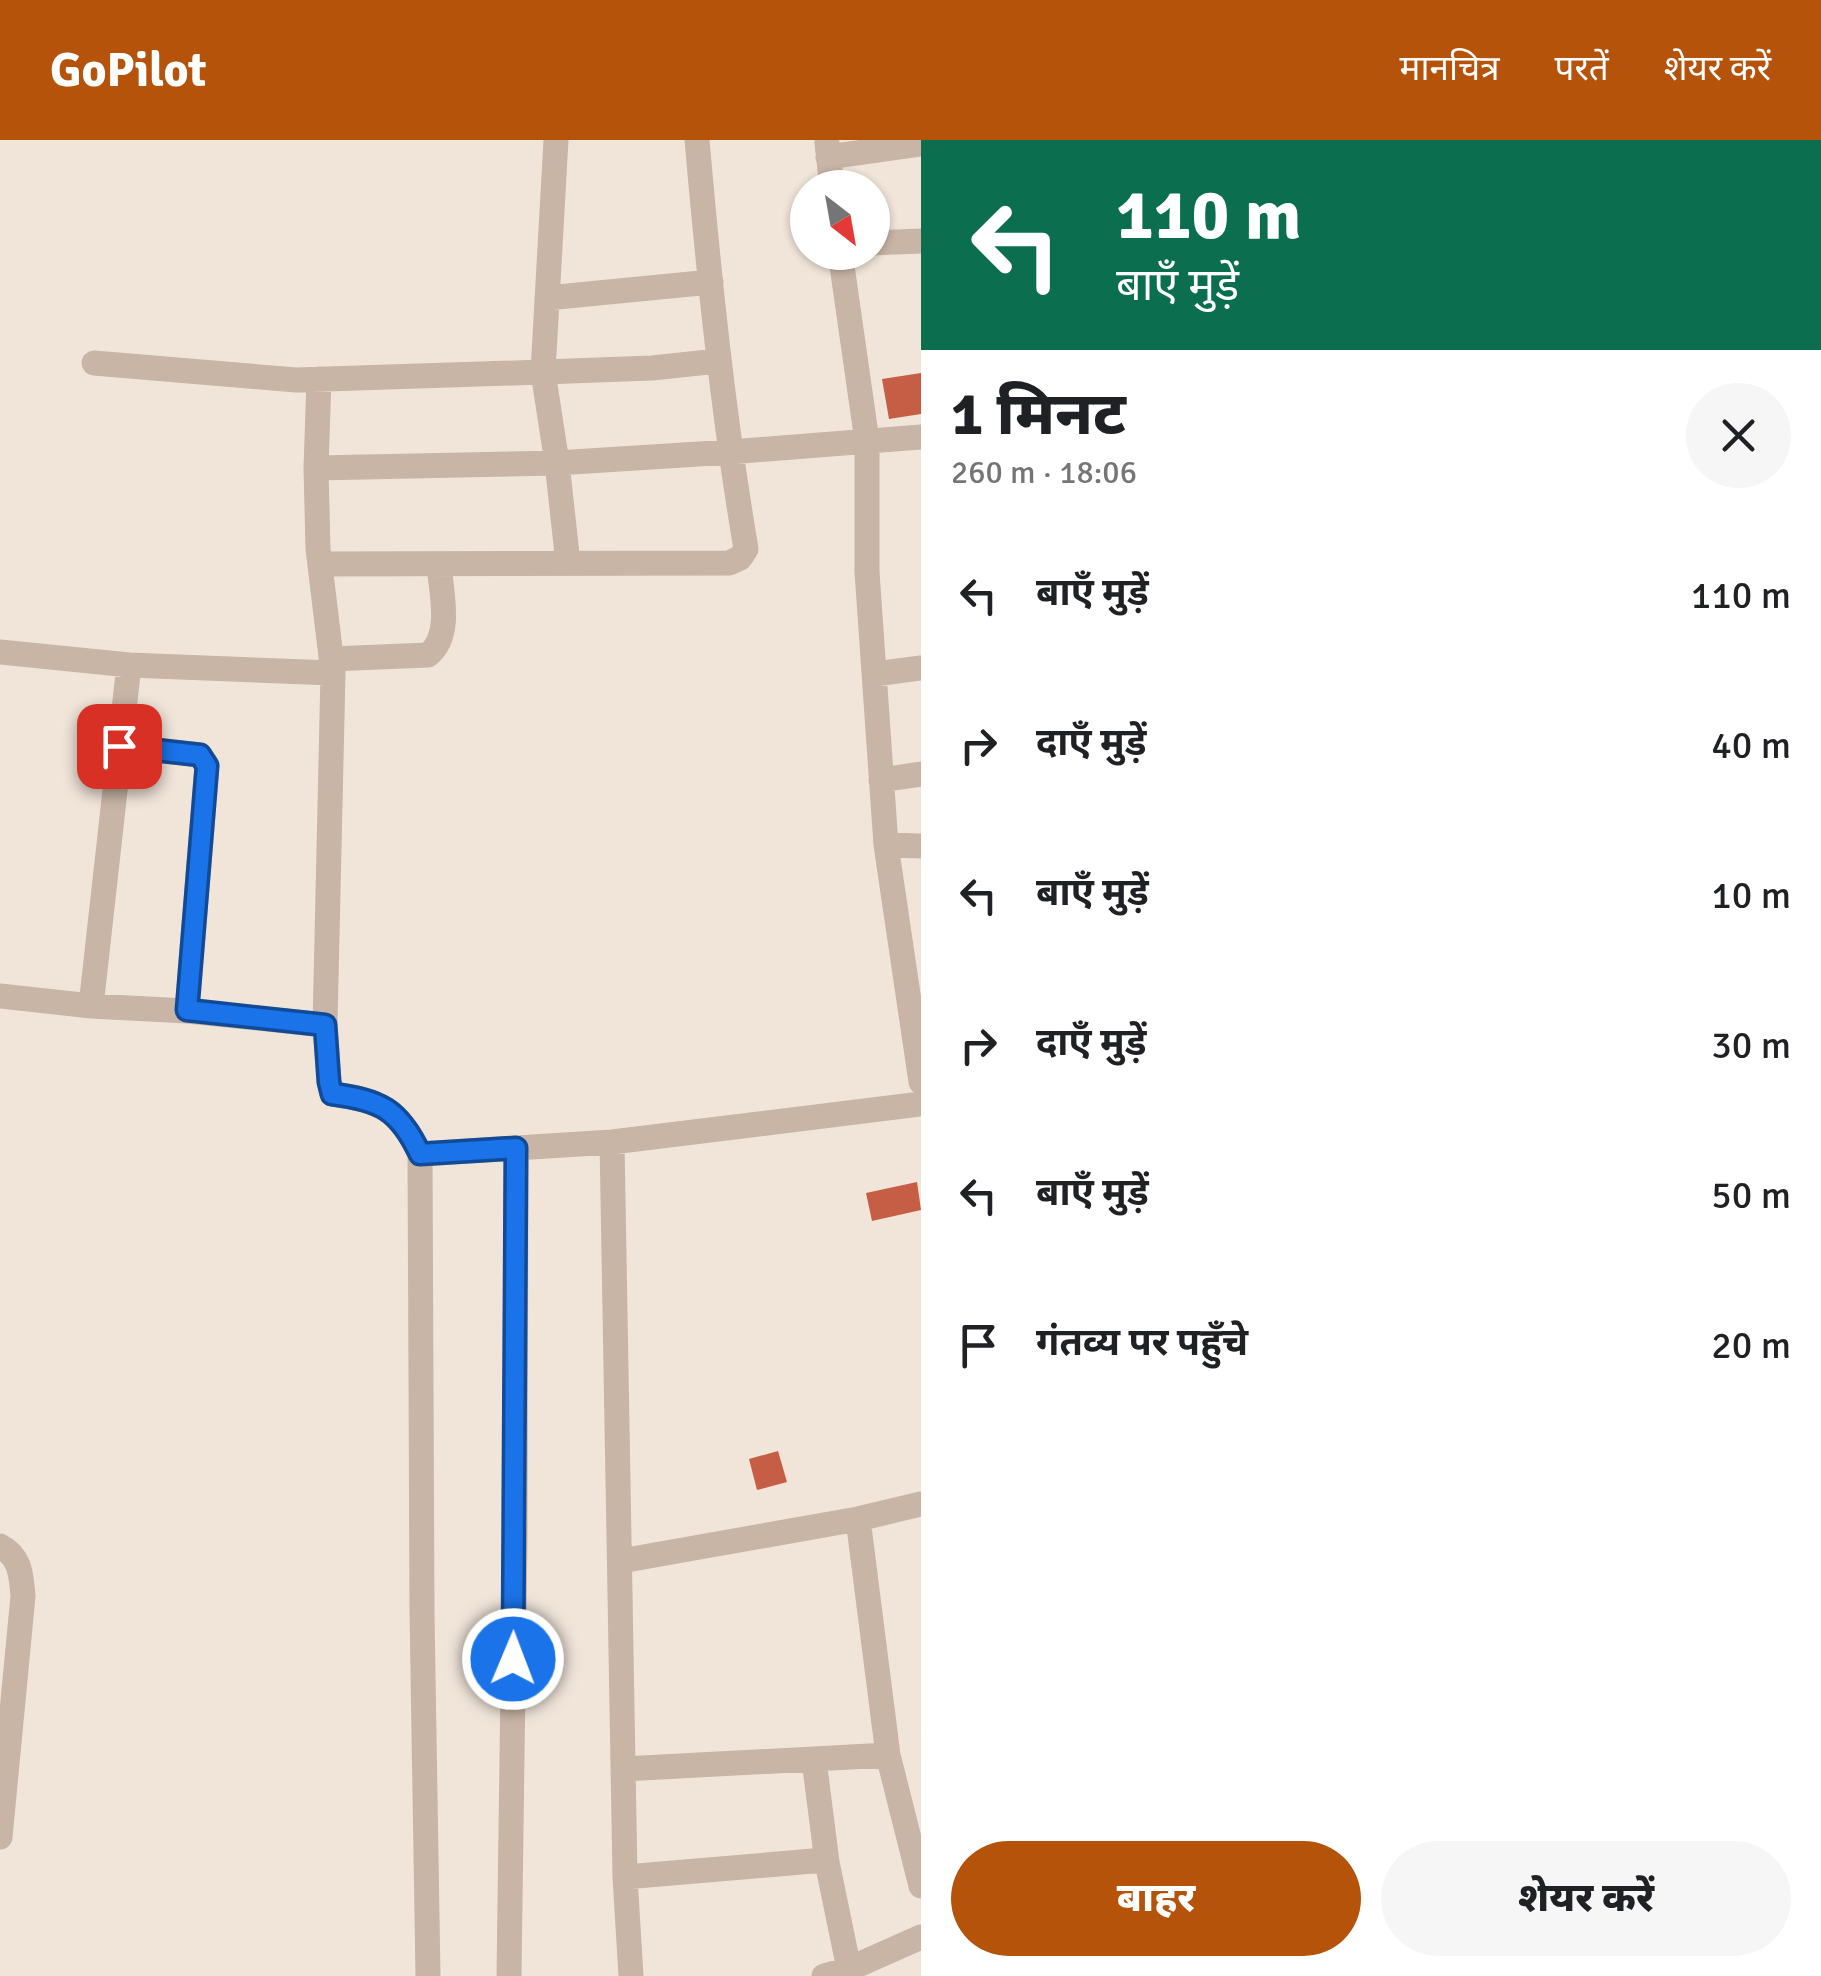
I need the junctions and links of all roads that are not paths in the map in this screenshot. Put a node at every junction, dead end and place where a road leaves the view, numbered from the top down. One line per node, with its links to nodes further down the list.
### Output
1 (556, 140): 9 (street)
2 (697, 140): 8 (street)
3 (921, 144): 4 (street)
4 (827, 149)
5 (921, 242): 6 (street)
6 (890, 243)
7 (843, 270): 15 (street)
8 (711, 282): 9 (street); 10 (street)
9 (547, 298): 12 (street)
10 (718, 361): 12 (street); 16 (street)
11 (94, 363): 13 (street)
12 (543, 372): 13 (street); 17 (street)
13 (319, 379): 18 (street)
14 (921, 437): 15 (street)
15 (868, 441): 16 (street); 26 (street)
16 (730, 452): 17 (street); 21 (street)
17 (557, 463): 18 (street); 21 (street)
18 (316, 468): 19 (street)
19 (320, 564): 20 (street); 24 (street)
20 (438, 564): 21 (street); 24 (street)
21 (568, 564)
22 (0, 652): 23 (street)
23 (129, 666): 24 (street); 27 (street)
24 (332, 666): 35 (street)
25 (921, 668): 26 (street)
26 (874, 674): 29 (street)
27 (119, 746): 33 (street); 34 (street)
28 (921, 774): 29 (street)
29 (882, 780): 30 (street)
30 (886, 846): 31 (street); 36 (street)
31 (921, 846)
32 (0, 996): 33 (street)
33 (92, 1006): 34 (street)
34 (187, 1010): 35 (street)
35 (325, 1025): 40 (street)
36 (921, 1082)
37 (921, 1104): 38 (street)
38 (612, 1142): 39 (street); 44 (street)
39 (516, 1148): 40 (street); 55 (street)
40 (420, 1154): 54 (street)
41 (921, 1504): 42 (street)
42 (858, 1519): 44 (street); 45 (street)
43 (0, 1546): 48 (street)
44 (621, 1561): 47 (street)
45 (888, 1755): 46 (street); 51 (street)
46 (814, 1760): 47 (street); 49 (street)
47 (623, 1770): 50 (street)
48 (0, 1838)
49 (827, 1862): 50 (street); 53 (street)
50 (624, 1877): 56 (street)
51 (921, 1886)
52 (921, 1938): 53 (street)
53 (836, 1973)
54 (428, 1976)
55 (509, 1976)
56 (632, 1976)

